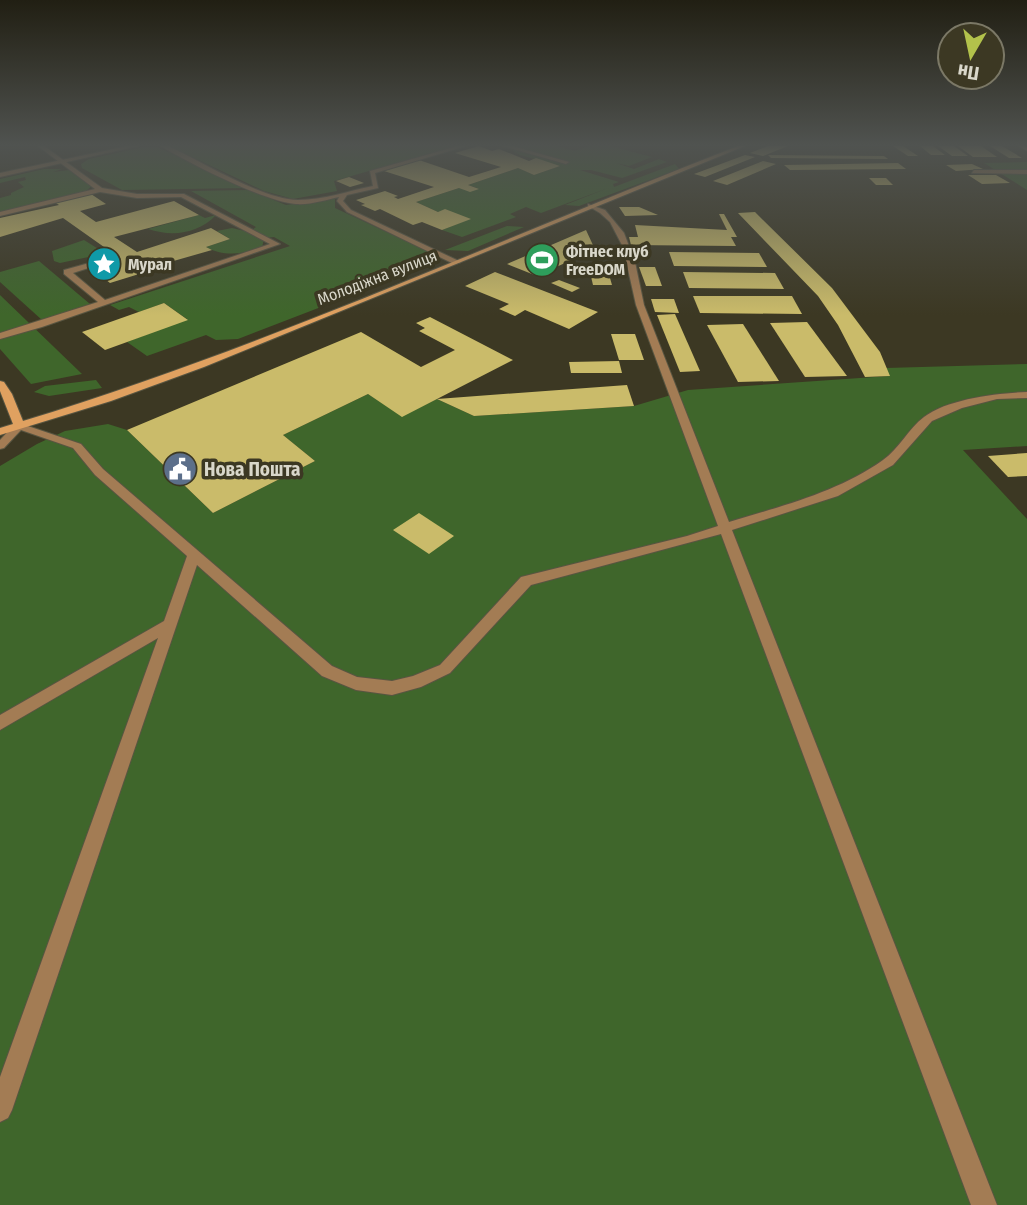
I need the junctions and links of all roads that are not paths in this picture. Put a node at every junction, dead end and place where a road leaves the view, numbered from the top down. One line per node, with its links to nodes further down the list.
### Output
1 (49, 202): 6 (street)
2 (196, 202): 9 (street)
3 (341, 202): 8 (street)
4 (597, 202): 5 (street, Молодіжна вулиця)
5 (590, 205): 8 (street, Молодіжна вулиця); 16 (street)
6 (0, 214)
7 (104, 260): 9 (street)
8 (457, 262): 13 (street, Молодіжна вулиця)
9 (104, 303): 10 (street)
10 (0, 336)
11 (0, 384): 13 (street)
12 (1027, 395): 16 (street)
13 (19, 426): 14 (street, Молодіжна вулиця); 15 (street); 17 (street)
14 (0, 433)
15 (0, 446)
16 (726, 529): 17 (street); 21 (street)
17 (194, 555): 18 (street)
18 (170, 624): 19 (street); 20 (street)
19 (0, 723)
20 (0, 1110)
21 (984, 1205)

